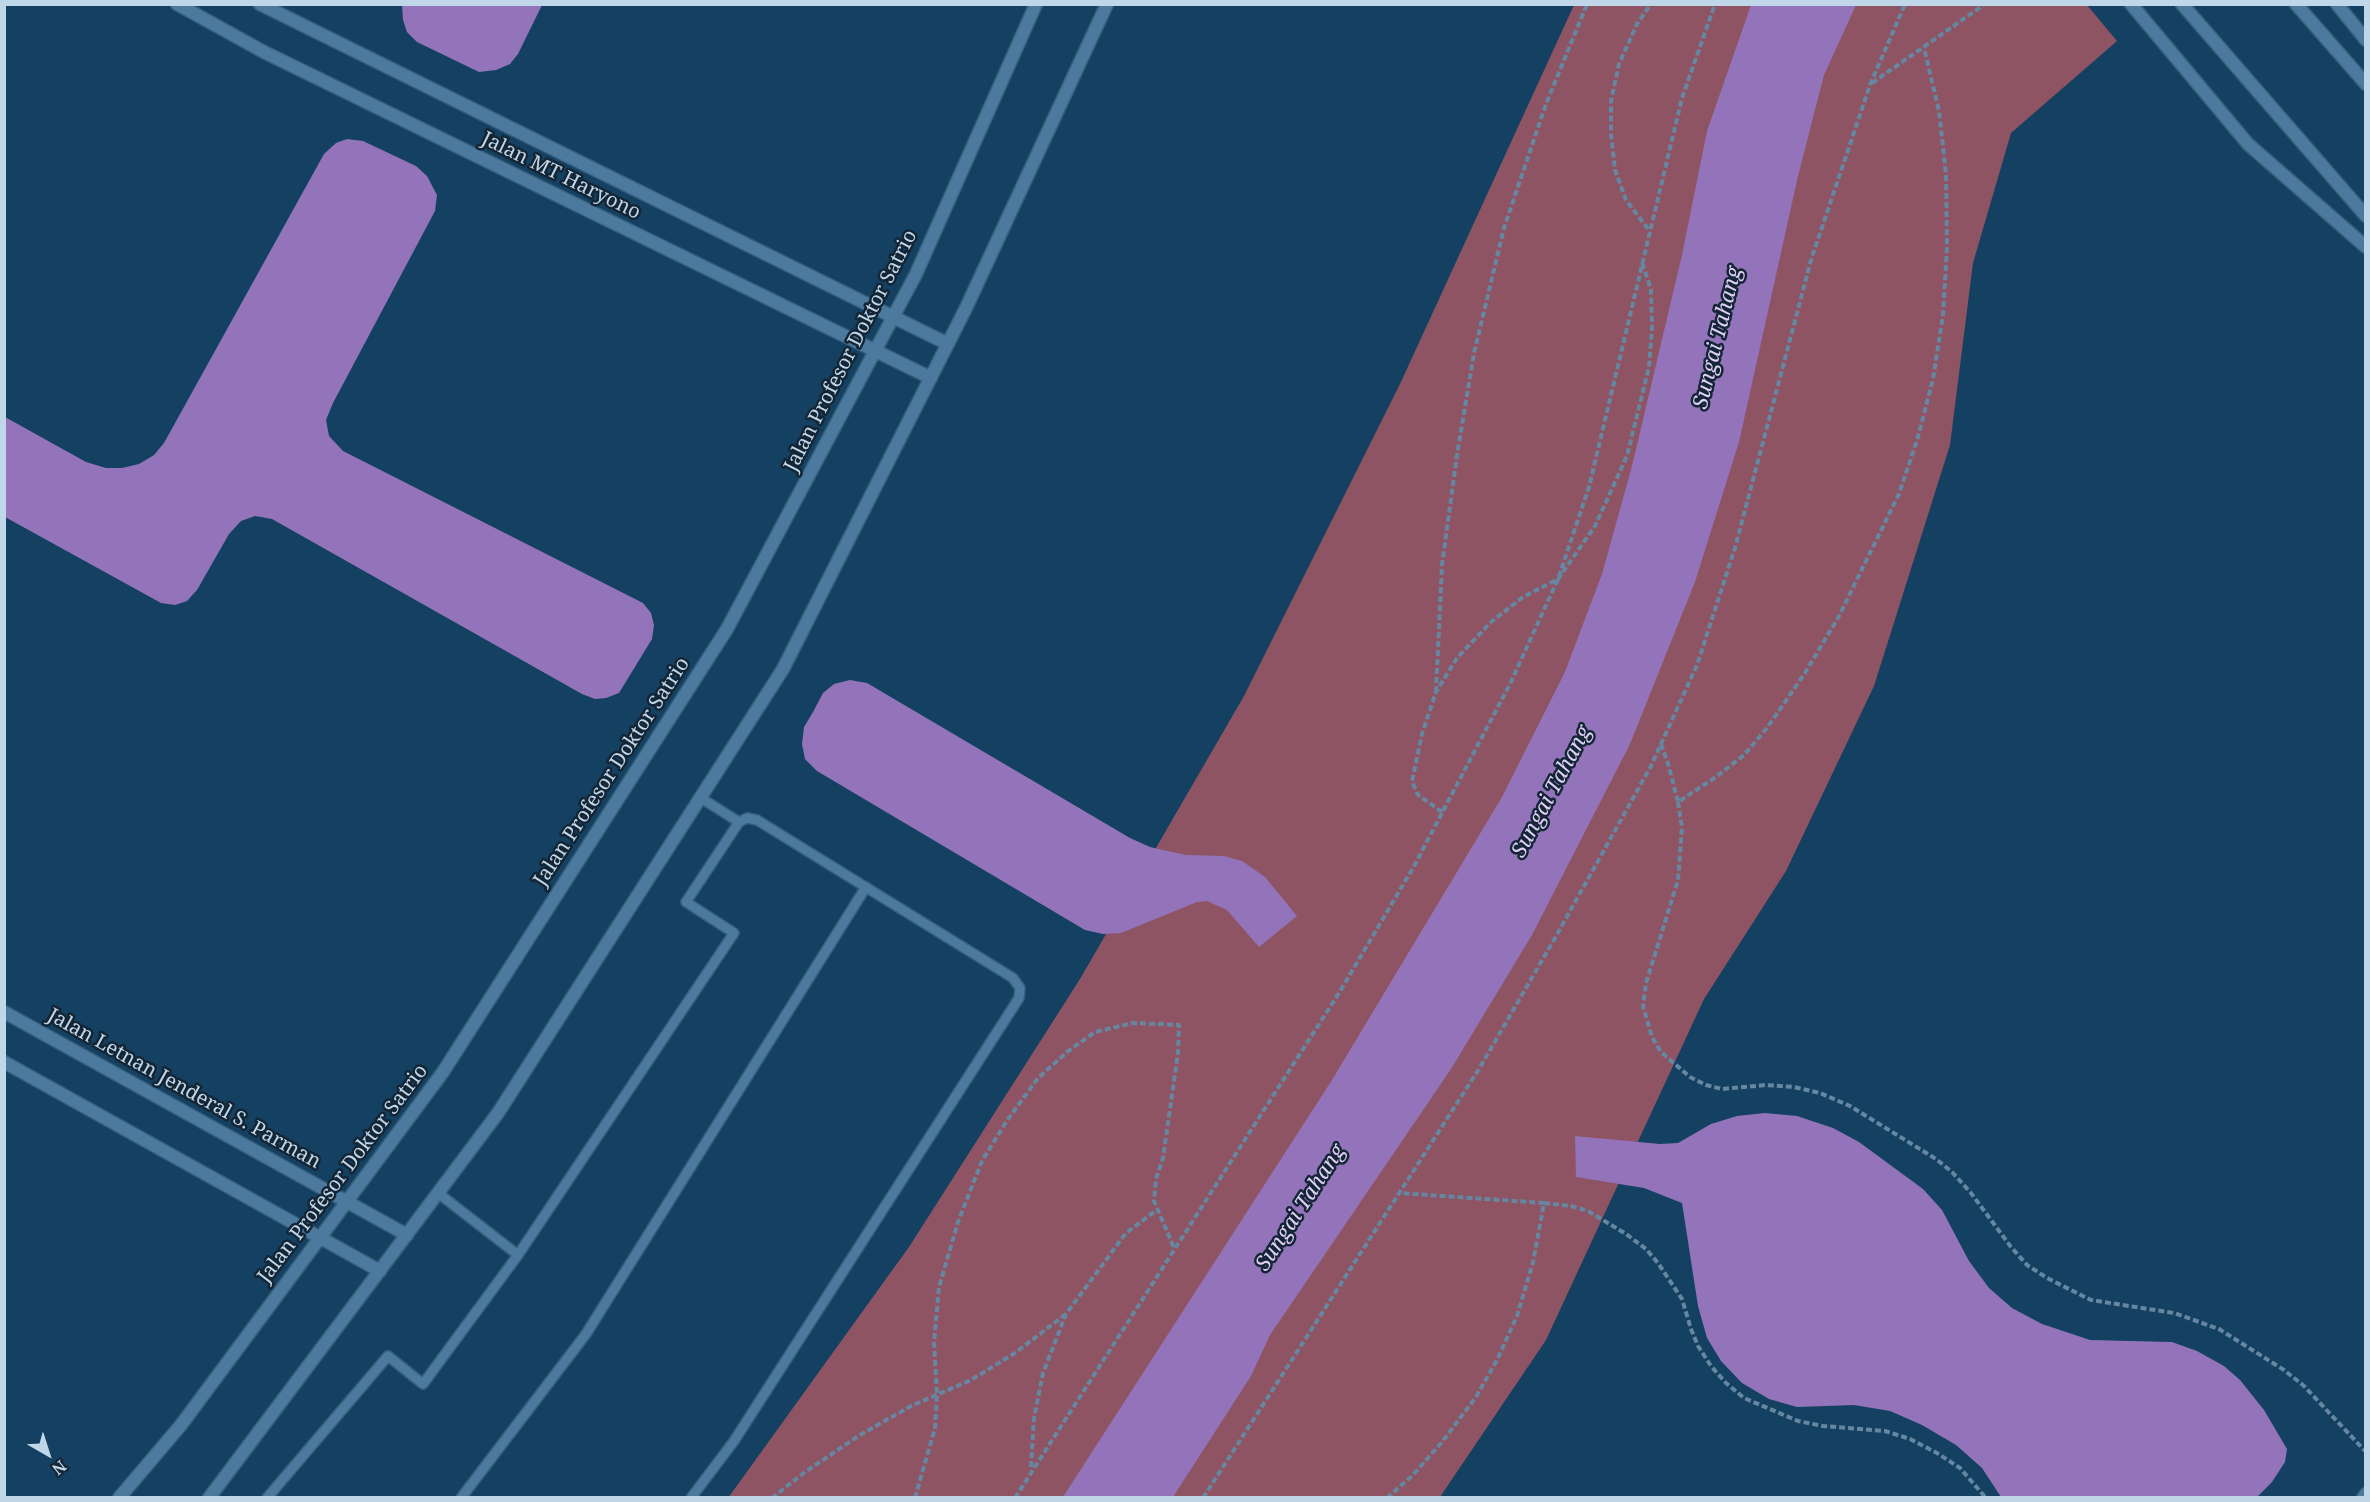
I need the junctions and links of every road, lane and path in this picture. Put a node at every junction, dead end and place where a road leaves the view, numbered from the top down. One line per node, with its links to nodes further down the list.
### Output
1 (177, 4): 24 (street, Jalan MT Haryono)
2 (260, 4): 22 (street, Jalan MT Haryono)
3 (1036, 4): 22 (street, Jalan Profesor Doktor Satrio)
4 (1107, 4): 23 (street)
5 (1587, 4): 27 (path)
6 (1651, 4): 19 (path)
7 (1715, 4): 19 (path)
8 (1905, 4): 17 (path)
9 (1984, 4): 15 (path)
10 (2131, 4): 20 (street)
11 (2182, 4): 18 (street)
12 (2296, 4): 16 (street)
13 (2337, 4): 14 (street)
14 (2366, 40)
15 (1924, 48): 17 (path); 30 (path)
16 (2366, 84)
17 (1870, 85): 28 (path)
18 (2366, 216)
19 (1649, 230): 21 (path)
20 (2366, 247)
21 (1642, 261): 26 (path); 26 (path)
22 (893, 317): 23 (street, Jalan MT Haryono); 24 (street, Jalan Profesor Doktor Satrio)
23 (948, 344): 25 (street)
24 (875, 351): 25 (street, Jalan MT Haryono); 38 (street, Jalan Profesor Doktor Satrio)
25 (931, 378): 29 (street)
26 (1558, 579): 27 (path); 31 (path)
27 (1436, 692): 31 (path)
28 (1661, 744): 30 (path); 37 (path)
29 (701, 798): 32 (lane); 36 (street)
30 (1678, 802): 48 (path)
31 (1442, 812): 43 (path)
32 (738, 822): 33 (lane); 44 (lane)
33 (866, 887): 53 (lane); 54 (lane)
34 (4, 1012): 38 (street, Jalan Letnan Jenderal S. Parman)
35 (4, 1062): 42 (street)
36 (438, 1193): 41 (street); 44 (lane)
37 (1399, 1193): 39 (path); 58 (path)
38 (347, 1202): 41 (street, Jalan Letnan Jenderal S. Parman); 42 (street, Jalan Profesor Doktor Satrio)
39 (1544, 1203): 59 (path); 60 (path)
40 (1158, 1209): 43 (path); 46 (path); 47 (path)
41 (407, 1235): 45 (street)
42 (321, 1238): 45 (street); 50 (street, Jalan Profesor Doktor Satrio)
43 (1174, 1248): 57 (path)
44 (518, 1255): 52 (lane)
45 (380, 1271): 51 (street)
46 (1066, 1314): 47 (path); 49 (path)
47 (938, 1395): 55 (path); 56 (path)
48 (2366, 1452)
49 (1031, 1467)
50 (119, 1497)
51 (208, 1497)
52 (267, 1497)
53 (462, 1497)
54 (691, 1497)
55 (772, 1497)
56 (915, 1497)
57 (1015, 1497)
58 (1203, 1497)
59 (1387, 1497)
60 (1986, 1497)

